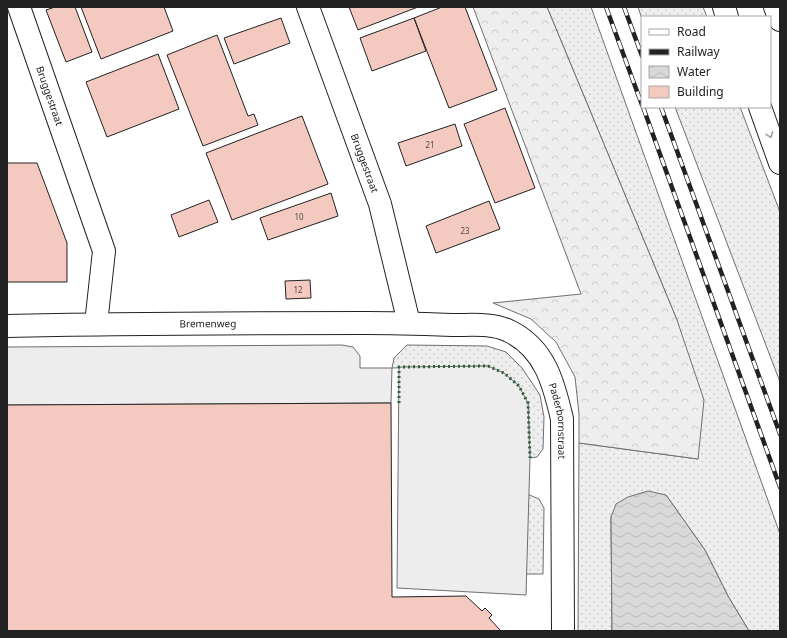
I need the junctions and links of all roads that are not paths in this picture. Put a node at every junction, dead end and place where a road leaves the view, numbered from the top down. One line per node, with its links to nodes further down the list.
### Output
1 (19, 7): 8 (street, Bruggestraat)
2 (308, 7): 7 (street, Bruggestraat)
3 (775, 7): 4 (street)
4 (780, 20)
5 (760, 108): 6 (street, one-way to 6)
6 (780, 163)
7 (409, 323): 8 (street, Bremenweg); 10 (street, Paderbornstraat)
8 (96, 324): 9 (street, Bremenweg)
9 (7, 326)
10 (563, 631)

